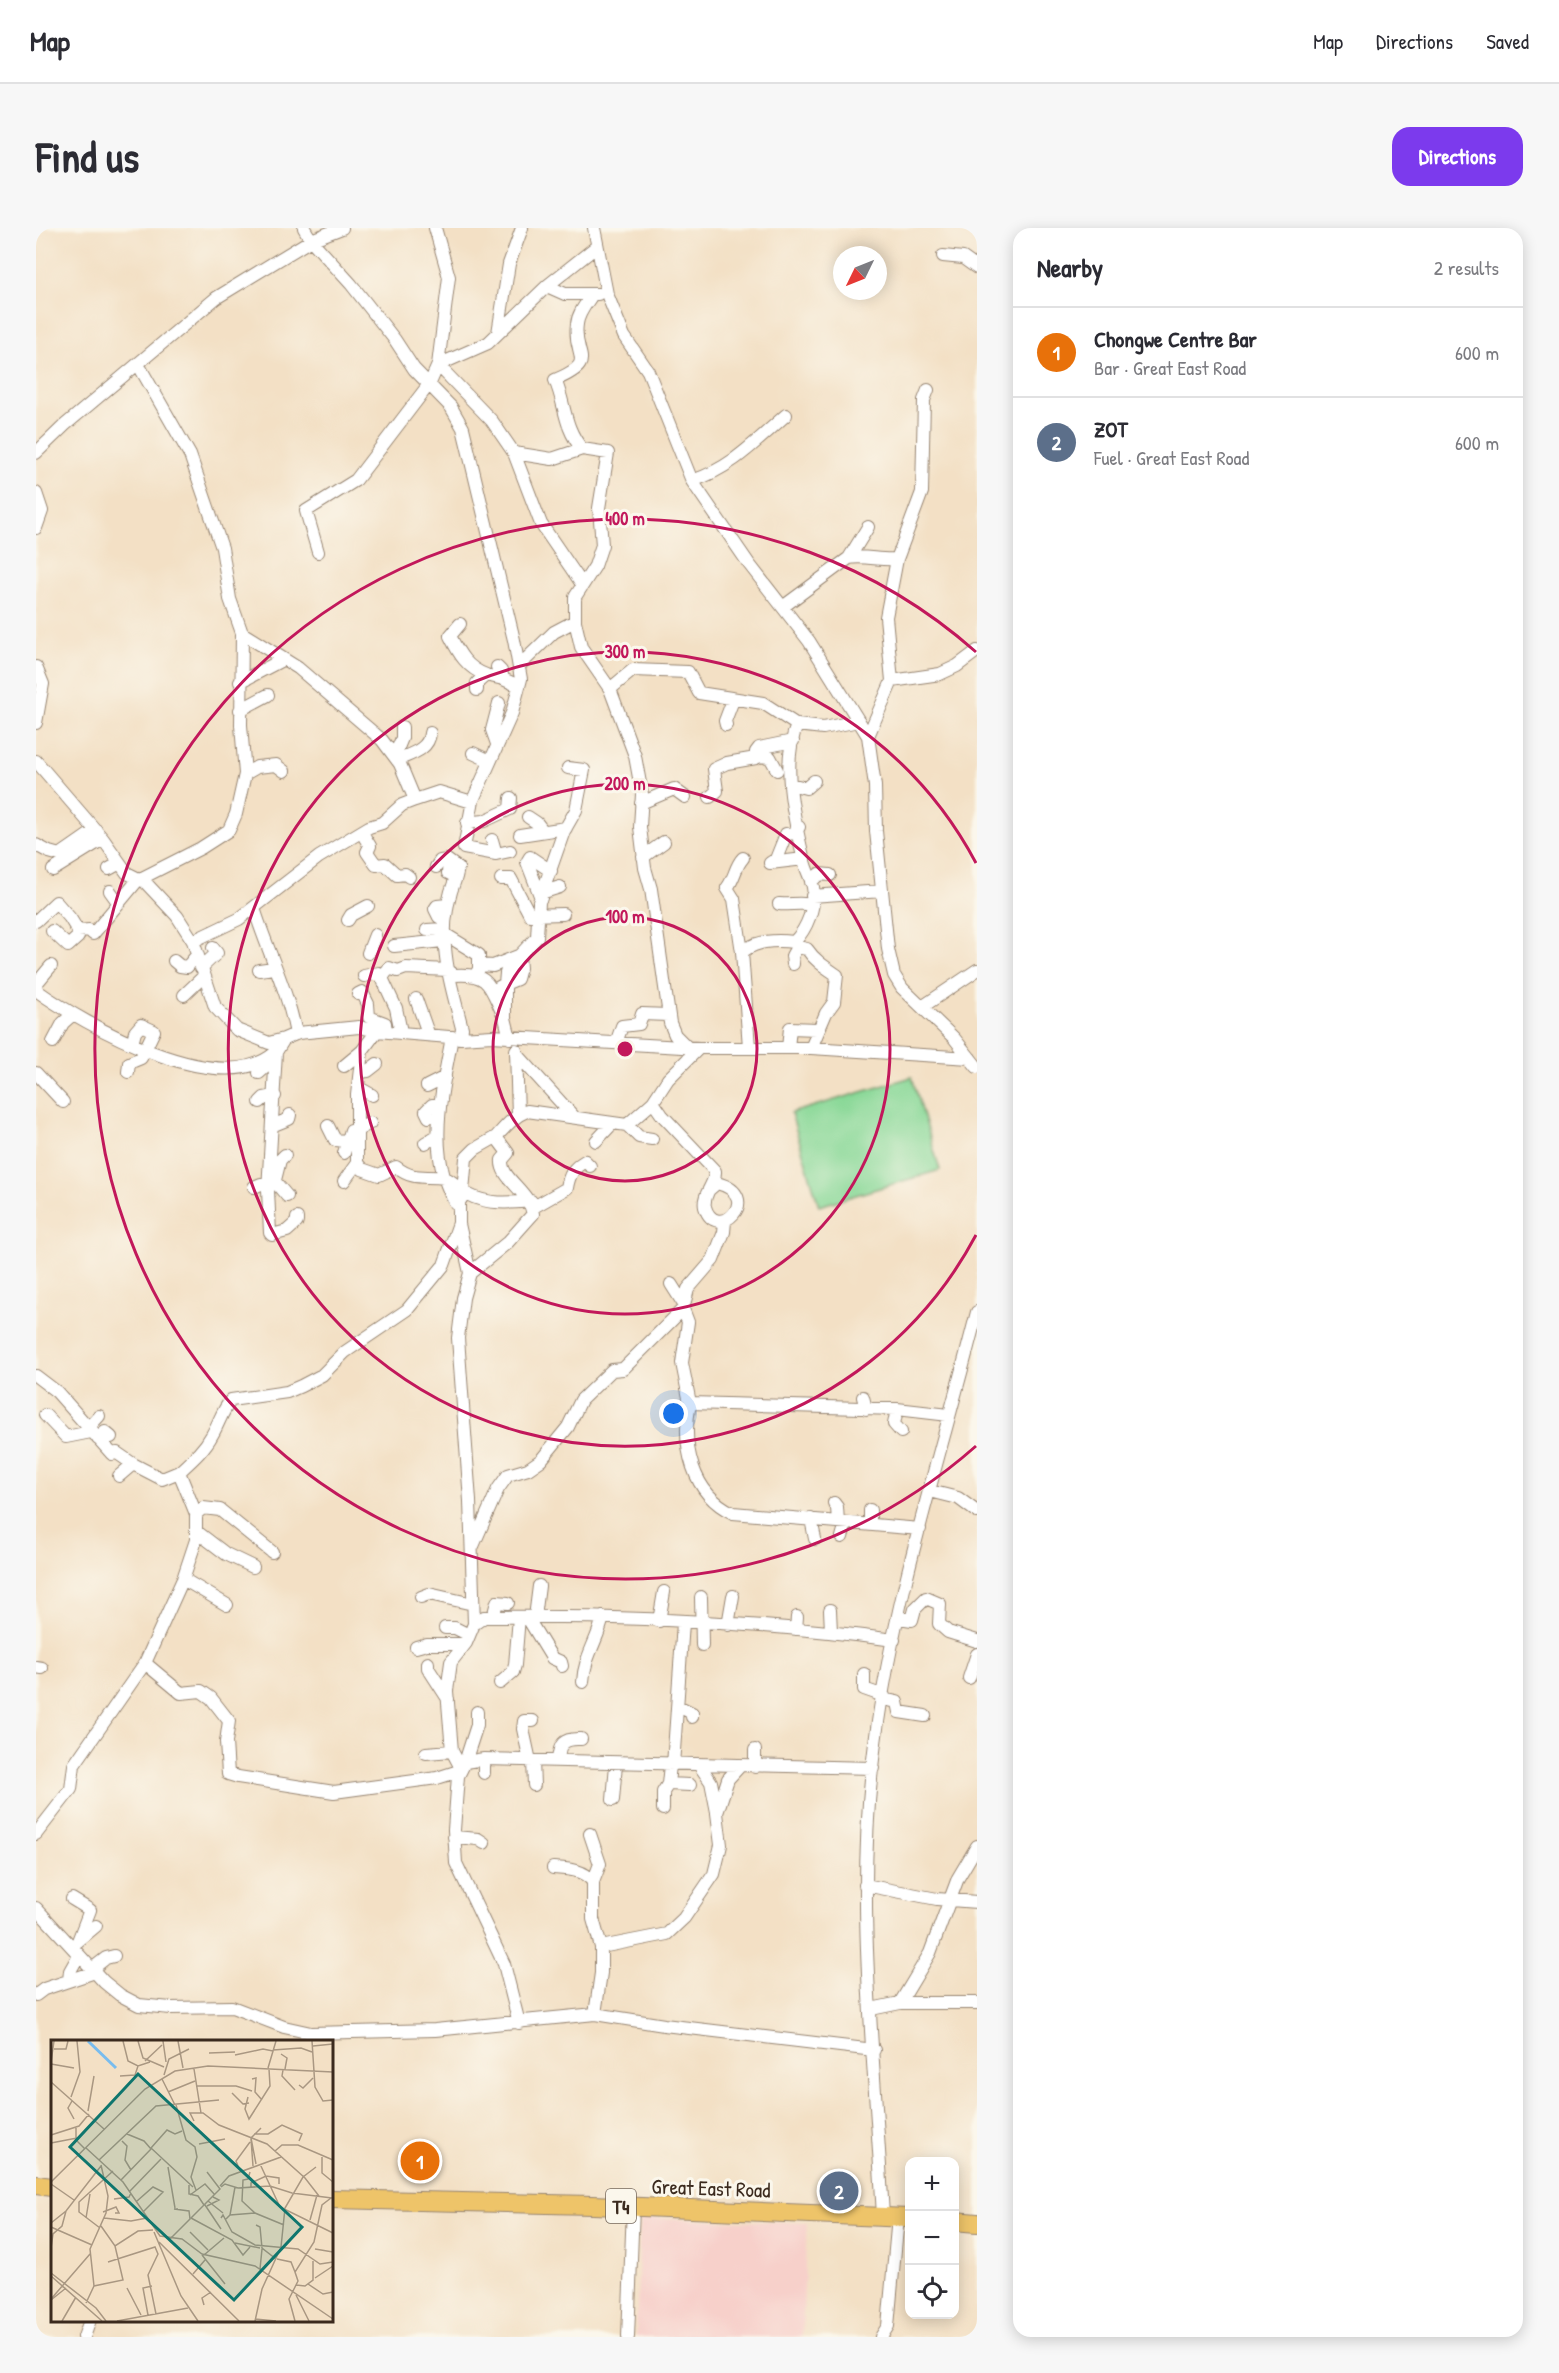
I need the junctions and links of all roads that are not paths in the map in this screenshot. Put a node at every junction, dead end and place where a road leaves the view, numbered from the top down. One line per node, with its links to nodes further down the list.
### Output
1 (304, 228): 6 (street)
2 (342, 228): 6 (street)
3 (435, 228): 15 (street)
4 (522, 228): 13 (street)
5 (594, 228): 7 (street)
6 (311, 240): 14 (street); 16 (street)
7 (596, 247): 10 (street); 11 (street)
8 (943, 256): 9 (street)
9 (977, 268)
10 (547, 286): 12 (street); 13 (street)
11 (607, 294): 12 (street); 22 (street)
12 (592, 295): 19 (street)
13 (498, 333): 15 (street)
14 (138, 363): 20 (street); 33 (street)
15 (438, 365): 16 (street); 21 (street)
16 (430, 383): 26 (street); 36 (street)
17 (928, 390): 28 (street)
18 (786, 415): 22 (street)
19 (582, 449): 21 (street); 29 (street)
20 (36, 453)
21 (514, 453): 29 (street)
22 (692, 481): 30 (street)
23 (36, 493): 25 (street)
24 (868, 527): 27 (street)
25 (36, 528)
26 (318, 552)
27 (849, 558): 28 (street); 30 (street)
28 (897, 559): 41 (street)
29 (582, 584): 31 (street)
30 (784, 606): 50 (street)
31 (575, 621): 36 (street); 44 (street)
32 (460, 624): 39 (street)
33 (242, 633): 35 (street); 42 (street)
34 (977, 651): 41 (street)
35 (282, 660): 42 (street); 61 (street)
36 (519, 666): 43 (street)
37 (36, 667): 51 (street)
38 (497, 667): 40 (street)
39 (486, 675): 40 (street); 45 (street)
40 (503, 679): 43 (street)
41 (892, 681): 56 (street)
42 (240, 682): 49 (street)
43 (519, 686): 58 (street)
44 (610, 689): 47 (street); 75 (street)
45 (477, 690)
46 (268, 695): 49 (street)
47 (733, 700): 52 (street); 53 (street)
48 (499, 703): 58 (street)
49 (240, 710): 67 (street)
50 (859, 721): 53 (street); 56 (street)
51 (36, 723)
52 (726, 725)
53 (797, 725): 57 (street)
54 (402, 727): 61 (street)
55 (430, 733): 61 (street)
56 (868, 736): 101 (street)
57 (793, 741): 60 (street); 69 (street)
58 (497, 744): 62 (street)
59 (473, 753): 62 (street)
60 (757, 756): 65 (street); 71 (street)
61 (396, 758): 73 (street)
62 (488, 760): 74 (street)
63 (36, 761): 82 (street)
64 (568, 768): 79 (street)
65 (777, 770)
66 (284, 771): 67 (street)
67 (245, 774): 97 (street)
68 (814, 781): 69 (street)
69 (790, 784): 78 (street)
70 (685, 797): 75 (street)
71 (710, 797)
72 (511, 798): 77 (street)
73 (415, 800): 74 (street); 81 (street)
74 (472, 802): 77 (street)
75 (641, 803): 89 (street)
76 (528, 817): 80 (street)
77 (467, 823): 88 (street)
78 (799, 827): 91 (street); 91 (street)
79 (566, 828): 80 (street); 93 (street)
80 (543, 831): 83 (street)
81 (362, 833): 95 (street); 107 (street)
82 (100, 834): 86 (street); 97 (street)
83 (520, 835)
84 (492, 840): 88 (street)
85 (664, 842): 89 (street)
86 (36, 845)
87 (510, 851): 88 (street)
88 (496, 854)
89 (644, 857): 144 (street)
90 (743, 858): 123 (street)
91 (806, 859): 98 (street)
92 (436, 867): 115 (street)
93 (551, 871): 102 (street); 102 (street)
94 (830, 875): 98 (street)
95 (409, 877)
96 (501, 879): 109 (street)
97 (138, 880): 104 (street); 118 (street)
98 (811, 882): 103 (street)
99 (560, 887): 102 (street)
100 (110, 891): 104 (street)
101 (882, 891): 103 (street); 147 (street)
102 (542, 895): 109 (street)
103 (812, 901): 105 (street); 119 (street)
104 (118, 902): 114 (street)
105 (779, 904)
106 (368, 906): 110 (street)
107 (254, 908): 118 (street); 122 (street)
108 (563, 914): 109 (street)
109 (540, 915): 126 (street)
110 (348, 920)
111 (36, 921): 114 (street)
112 (427, 930): 115 (street)
113 (52, 931): 114 (street)
114 (78, 931)
115 (444, 932): 120 (street); 132 (street); 134 (street)
116 (270, 933): 122 (street)
117 (375, 935): 124 (street)
118 (193, 941): 125 (street)
119 (796, 945): 123 (street); 128 (street); 154 (street)
120 (394, 946)
121 (213, 948): 135 (street)
122 (267, 951): 130 (street)
123 (742, 951): 165 (street)
124 (368, 952)
125 (197, 955): 127 (street); 135 (street)
126 (519, 956): 134 (street); 139 (street)
127 (174, 961)
128 (793, 964)
129 (51, 966): 138 (street)
130 (274, 968): 131 (street); 158 (street)
131 (259, 970)
132 (448, 970): 134 (street); 155 (street); 159 (street)
133 (977, 970): 147 (street)
134 (477, 971): 140 (street)
135 (203, 972): 143 (street); 157 (street)
136 (379, 973): 137 (street)
137 (364, 976)
138 (36, 984)
139 (506, 984): 140 (street); 151 (street)
140 (492, 986): 151 (street)
141 (36, 990): 146 (street)
142 (358, 994): 153 (street)
143 (184, 995)
144 (665, 995): 148 (street); 150 (street)
145 (416, 999): 156 (street)
146 (57, 1005): 149 (street); 152 (street)
147 (922, 1007): 171 (street)
148 (649, 1014): 150 (street); 162 (street)
149 (72, 1015): 152 (street); 163 (street)
150 (668, 1015): 164 (street)
151 (505, 1018): 160 (street)
152 (63, 1024): 161 (street)
153 (382, 1031): 155 (street); 158 (street); 169 (street)
154 (817, 1031): 166 (street); 167 (street)
155 (401, 1032): 156 (street)
156 (428, 1033): 159 (street)
157 (249, 1035): 158 (street); 172 (street)
158 (290, 1036): 172 (street)
159 (457, 1037): 160 (street); 179 (street)
160 (512, 1038): 162 (street); 170 (street)
161 (53, 1042)
162 (616, 1043): 164 (street)
163 (132, 1044): 168 (street); 168 (street)
164 (693, 1047): 165 (street); 186 (street)
165 (749, 1047): 166 (street)
166 (788, 1048): 167 (street)
167 (811, 1048): 171 (street)
168 (144, 1050): 172 (street); 175 (street)
169 (362, 1051): 174 (street); 176 (street)
170 (516, 1053): 189 (street); 191 (street)
171 (973, 1062)
172 (270, 1064): 178 (street); 183 (street)
173 (377, 1064): 176 (street)
174 (344, 1066)
175 (128, 1072)
176 (360, 1072): 181 (street)
177 (36, 1073): 184 (street)
178 (259, 1073)
179 (445, 1077): 180 (street); 187 (street)
180 (427, 1086)
181 (357, 1095): 182 (street); 197 (street)
182 (372, 1095)
183 (275, 1096): 185 (street); 196 (street)
184 (63, 1102)
185 (260, 1102)
186 (653, 1102): 194 (street); 206 (street)
187 (440, 1105): 190 (street); 198 (street)
188 (290, 1115): 196 (street)
189 (518, 1115): 191 (street); 199 (street)
190 (429, 1117)
191 (574, 1117): 193 (street)
192 (370, 1123): 197 (street)
193 (612, 1124): 194 (street); 201 (street)
194 (627, 1125): 200 (street)
195 (328, 1126): 197 (street)
196 (274, 1130): 209 (street)
197 (356, 1131): 204 (street)
198 (437, 1136): 202 (street); 207 (street)
199 (496, 1137): 213 (street); 215 (street)
200 (652, 1139)
201 (596, 1141)
202 (424, 1143)
203 (285, 1155): 209 (street)
204 (357, 1163): 207 (street); 208 (street)
205 (590, 1166): 215 (street)
206 (715, 1171): 210 (street); 212 (street)
207 (447, 1178): 213 (street); 216 (street)
208 (344, 1181)
209 (271, 1183): 211 (street); 214 (street); 221 (street)
210 (726, 1185): 212 (street); 218 (street)
211 (254, 1187)
212 (710, 1189): 218 (street)
213 (464, 1192): 215 (street); 216 (street)
214 (286, 1196)
215 (532, 1204): 222 (street)
216 (459, 1208): 219 (street)
217 (297, 1218): 221 (street)
218 (725, 1221): 224 (street)
219 (459, 1223): 222 (street); 237 (street)
220 (256, 1224): 221 (street)
221 (270, 1230)
222 (470, 1273): 254 (street)
223 (671, 1284): 224 (street)
224 (683, 1306): 228 (street); 254 (street)
225 (977, 1312): 226 (street)
226 (972, 1351): 231 (street)
227 (36, 1376): 234 (street)
228 (690, 1403): 229 (street); 246 (street)
229 (897, 1409): 231 (street); 233 (street)
230 (45, 1415): 234 (street)
231 (949, 1415): 241 (street)
232 (99, 1416): 234 (street)
233 (901, 1432)
234 (92, 1433): 235 (street); 236 (street)
235 (111, 1437)
236 (133, 1464): 238 (street); 239 (street)
237 (179, 1472): 239 (street); 240 (street)
238 (119, 1476)
239 (162, 1479): 240 (street)
240 (183, 1486): 245 (street)
241 (930, 1491): 244 (street); 249 (street)
242 (834, 1503): 247 (street)
243 (870, 1510): 248 (street)
244 (977, 1512)
245 (196, 1514): 250 (street); 253 (street)
246 (811, 1520): 247 (street); 252 (street)
247 (842, 1522): 248 (street); 251 (street)
248 (870, 1525): 249 (street)
249 (920, 1529): 258 (street)
250 (196, 1531): 255 (street); 256 (street)
251 (842, 1537)
252 (815, 1539)
253 (272, 1552)
254 (470, 1562): 265 (street)
255 (253, 1567)
256 (183, 1580): 266 (street); 285 (street)
257 (539, 1586): 269 (street)
258 (906, 1591): 263 (street); 271 (street)
259 (664, 1592): 272 (street)
260 (733, 1596): 275 (street)
261 (421, 1597): 265 (street)
262 (702, 1597): 274 (street)
263 (926, 1598): 271 (street); 280 (street)
264 (508, 1603): 268 (street)
265 (473, 1604): 278 (street)
266 (227, 1605)
267 (830, 1610): 277 (street)
268 (493, 1617): 269 (street); 278 (street)
269 (527, 1617): 270 (street); 284 (street); 290 (street)
270 (603, 1617): 272 (street); 289 (street)
271 (899, 1618): 279 (street)
272 (659, 1621): 273 (street)
273 (683, 1623): 274 (street); 293 (street)
274 (702, 1623): 275 (street); 281 (street)
275 (728, 1625): 277 (street)
276 (445, 1628): 278 (street)
277 (831, 1632): 279 (street)
278 (470, 1634): 282 (street); 292 (street)
279 (894, 1640): 291 (street)
280 (977, 1641)
281 (702, 1645)
282 (416, 1647)
283 (977, 1654): 288 (street)
284 (538, 1659)
285 (145, 1663): 308 (street); 319 (street)
286 (428, 1663): 292 (street)
287 (864, 1674): 291 (street)
288 (969, 1678)
289 (584, 1682)
290 (500, 1683)
291 (883, 1697): 295 (street); 311 (street)
292 (448, 1699): 300 (street)
293 (678, 1706): 296 (street); 306 (street)
294 (477, 1712): 308 (street)
295 (925, 1716)
296 (692, 1718)
297 (533, 1721): 303 (street)
298 (581, 1739): 304 (street)
299 (755, 1750): 310 (street)
300 (452, 1751): 301 (street); 308 (street)
301 (426, 1753)
302 (484, 1759): 303 (street); 308 (street); 312 (street)
303 (532, 1761): 304 (street); 314 (street)
304 (558, 1761): 305 (street)
305 (616, 1764): 306 (street); 316 (street)
306 (671, 1765): 307 (street); 313 (street)
307 (700, 1766): 309 (street); 318 (street)
308 (461, 1767): 321 (street)
309 (739, 1767): 310 (street); 318 (street)
310 (754, 1767): 311 (street)
311 (873, 1768): 326 (street)
312 (484, 1773)
313 (668, 1784): 315 (street); 317 (street)
314 (534, 1785)
315 (690, 1785)
316 (613, 1800)
317 (663, 1809)
318 (717, 1814): 333 (street)
319 (36, 1834)
320 (590, 1834): 325 (street)
321 (454, 1837): 322 (street); 342 (street)
322 (484, 1843)
323 (977, 1846): 328 (street)
324 (553, 1868): 325 (street)
325 (593, 1882): 333 (street)
326 (866, 1886): 328 (street); 340 (street)
327 (72, 1899): 332 (street)
328 (949, 1900): 329 (street); 338 (street)
329 (977, 1902)
330 (36, 1908): 332 (street)
331 (96, 1926): 332 (street)
332 (76, 1947): 335 (street); 336 (street)
333 (601, 1947): 341 (street)
334 (114, 1956): 335 (street)
335 (94, 1971): 336 (street); 342 (street)
336 (69, 1980): 337 (street)
337 (36, 1995)
338 (900, 2002): 339 (street); 340 (street)
339 (977, 2003)
340 (871, 2009): 343 (street)
341 (595, 2014): 342 (street); 343 (street)
342 (519, 2023)
343 (874, 2050): 348 (street)
344 (36, 2185): 345 (highway)
345 (51, 2187)
346 (333, 2199): 347 (highway, Great East Road / T4)
347 (633, 2207): 348 (highway, Great East Road / T4); 353 (street)
348 (897, 2217): 354 (street)
349 (959, 2221): 350 (highway)
350 (977, 2223)
351 (89, 2322): 352 (street)
352 (84, 2337)
353 (628, 2337)
354 (881, 2337)

